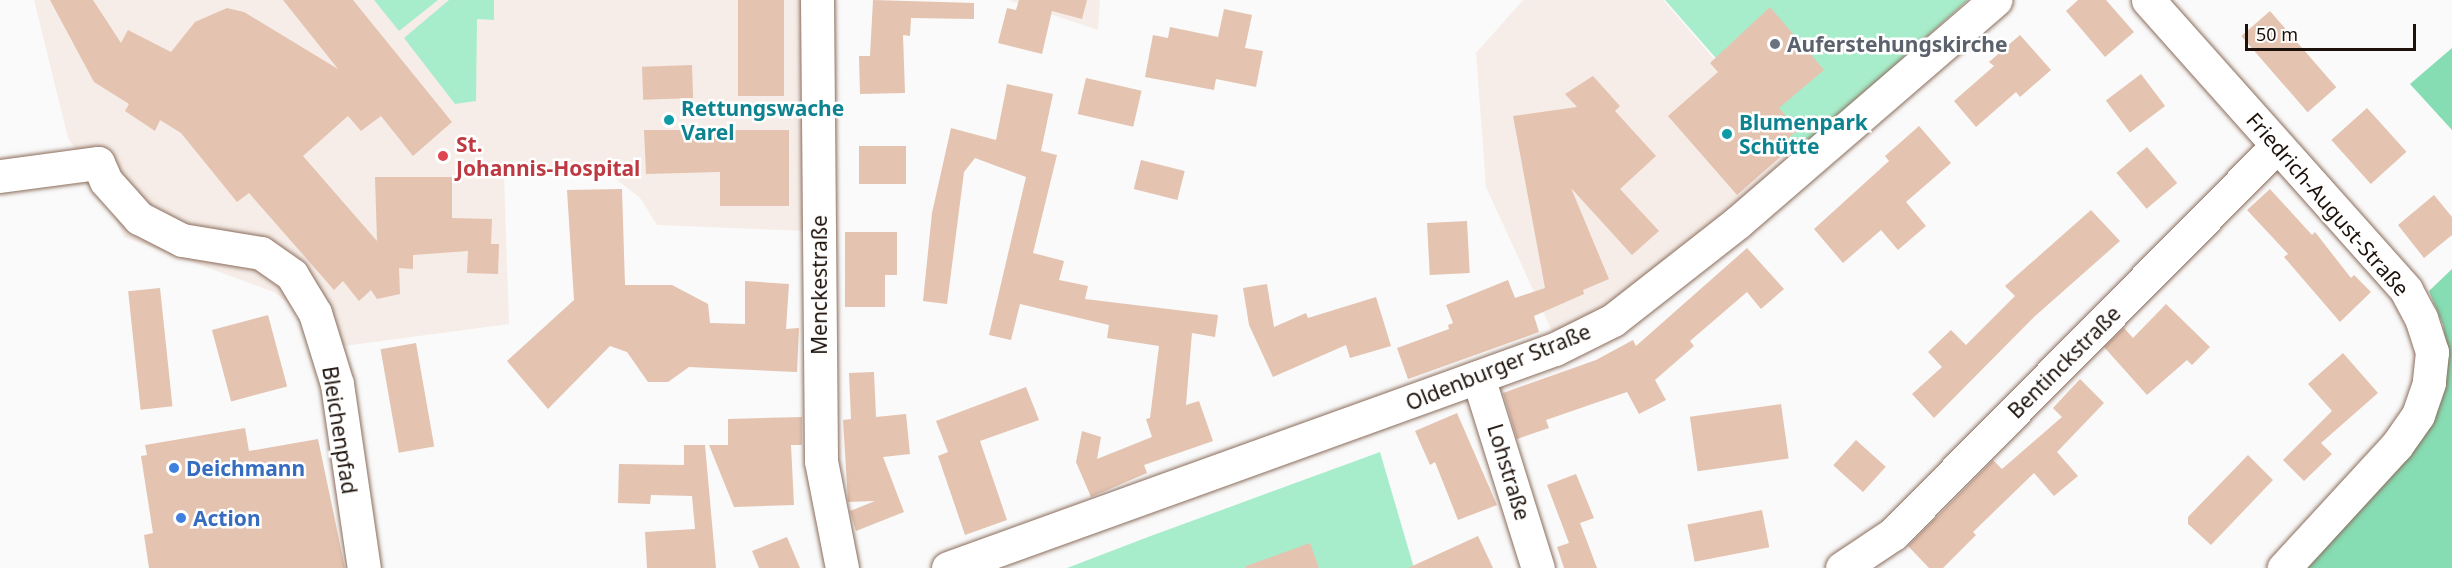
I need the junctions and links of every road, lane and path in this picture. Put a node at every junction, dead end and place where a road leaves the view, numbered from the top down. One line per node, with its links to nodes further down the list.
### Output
1 (817, 0): 8 (street, Menckestraße)
2 (1995, 0): 6 (street, Oldenburger Straße)
3 (2148, 0): 4 (street, Friedrich-August-Straße)
4 (2277, 146): 11 (street, Bentinckstraße); 12 (street, Friedrich-August-Straße)
5 (0, 176): 7 (street, Bleichenpfad)
6 (1478, 377): 9 (street, Oldenburger Straße); 10 (street, Lohstraße)
7 (364, 568)
8 (842, 568)
9 (948, 568)
10 (1538, 568)
11 (1842, 568)
12 (2284, 568)

